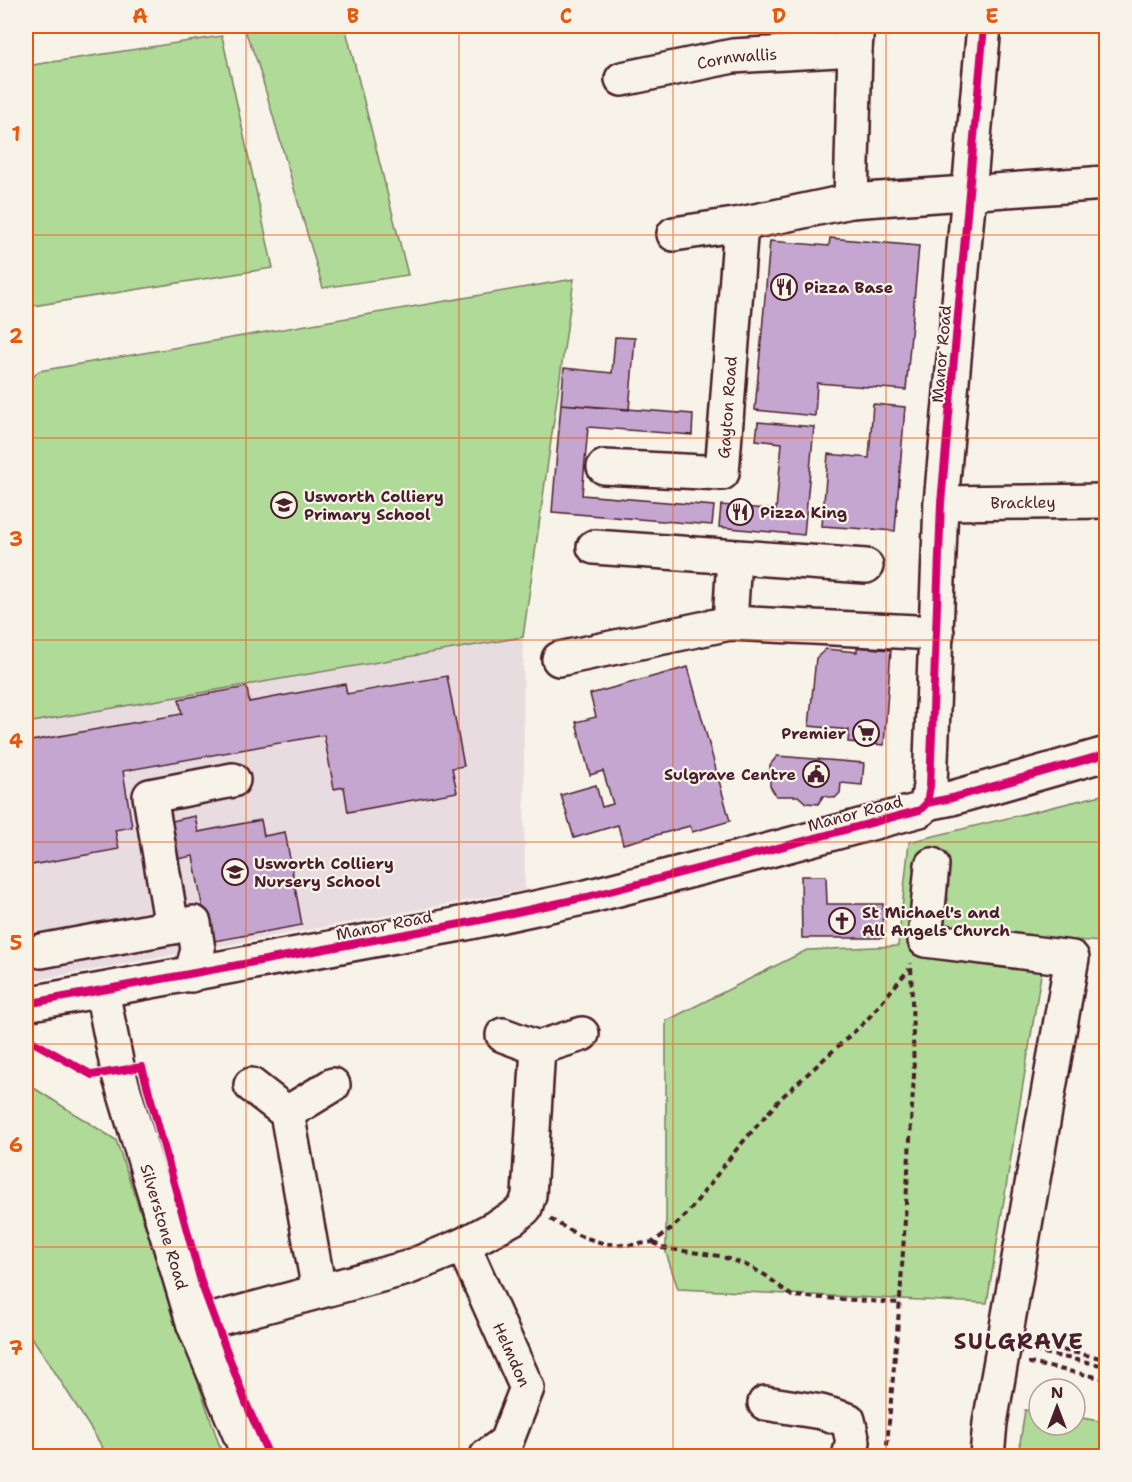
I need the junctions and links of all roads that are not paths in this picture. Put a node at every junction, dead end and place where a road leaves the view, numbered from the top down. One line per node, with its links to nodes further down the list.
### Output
1 (984, 26): 5 (street, Manor Road)
2 (856, 38): 3 (street, Cornwallis); 6 (street, Cornwallis)
3 (622, 79)
4 (1107, 183): 5 (street)
5 (969, 193): 6 (street); 11 (street, Manor Road)
6 (851, 201): 7 (street)
7 (741, 224): 8 (street); 9 (street, Gayton Road)
8 (674, 234)
9 (604, 466)
10 (1107, 501): 11 (street, Brackley)
11 (941, 503): 16 (street, Manor Road)
12 (594, 548): 13 (street)
13 (734, 557): 14 (street); 15 (street)
14 (866, 566)
15 (730, 623): 16 (street); 17 (street)
16 (937, 633): 20 (street, Manor Road)
17 (559, 659)
18 (1107, 754): 20 (street)
19 (233, 780): 22 (street)
20 (927, 803): 24 (street, Manor Road)
21 (932, 865): 40 (street)
22 (172, 927): 23 (street); 24 (street)
23 (41, 951)
24 (191, 975): 25 (street, Manor Road)
25 (102, 991): 26 (street, Manor Road); 35 (street, Silverstone Road)
26 (26, 1004)
27 (582, 1034): 29 (street)
28 (503, 1035): 29 (street)
29 (537, 1048): 33 (street)
30 (251, 1085): 32 (street)
31 (333, 1085): 32 (street)
32 (287, 1113): 34 (street)
33 (463, 1245): 34 (street); 38 (street, Helmdon)
34 (320, 1291): 35 (street)
35 (194, 1325): 37 (street, Silverstone Road)
36 (765, 1403): 39 (street)
37 (249, 1456)
38 (487, 1456)
39 (849, 1456)
40 (987, 1456)

